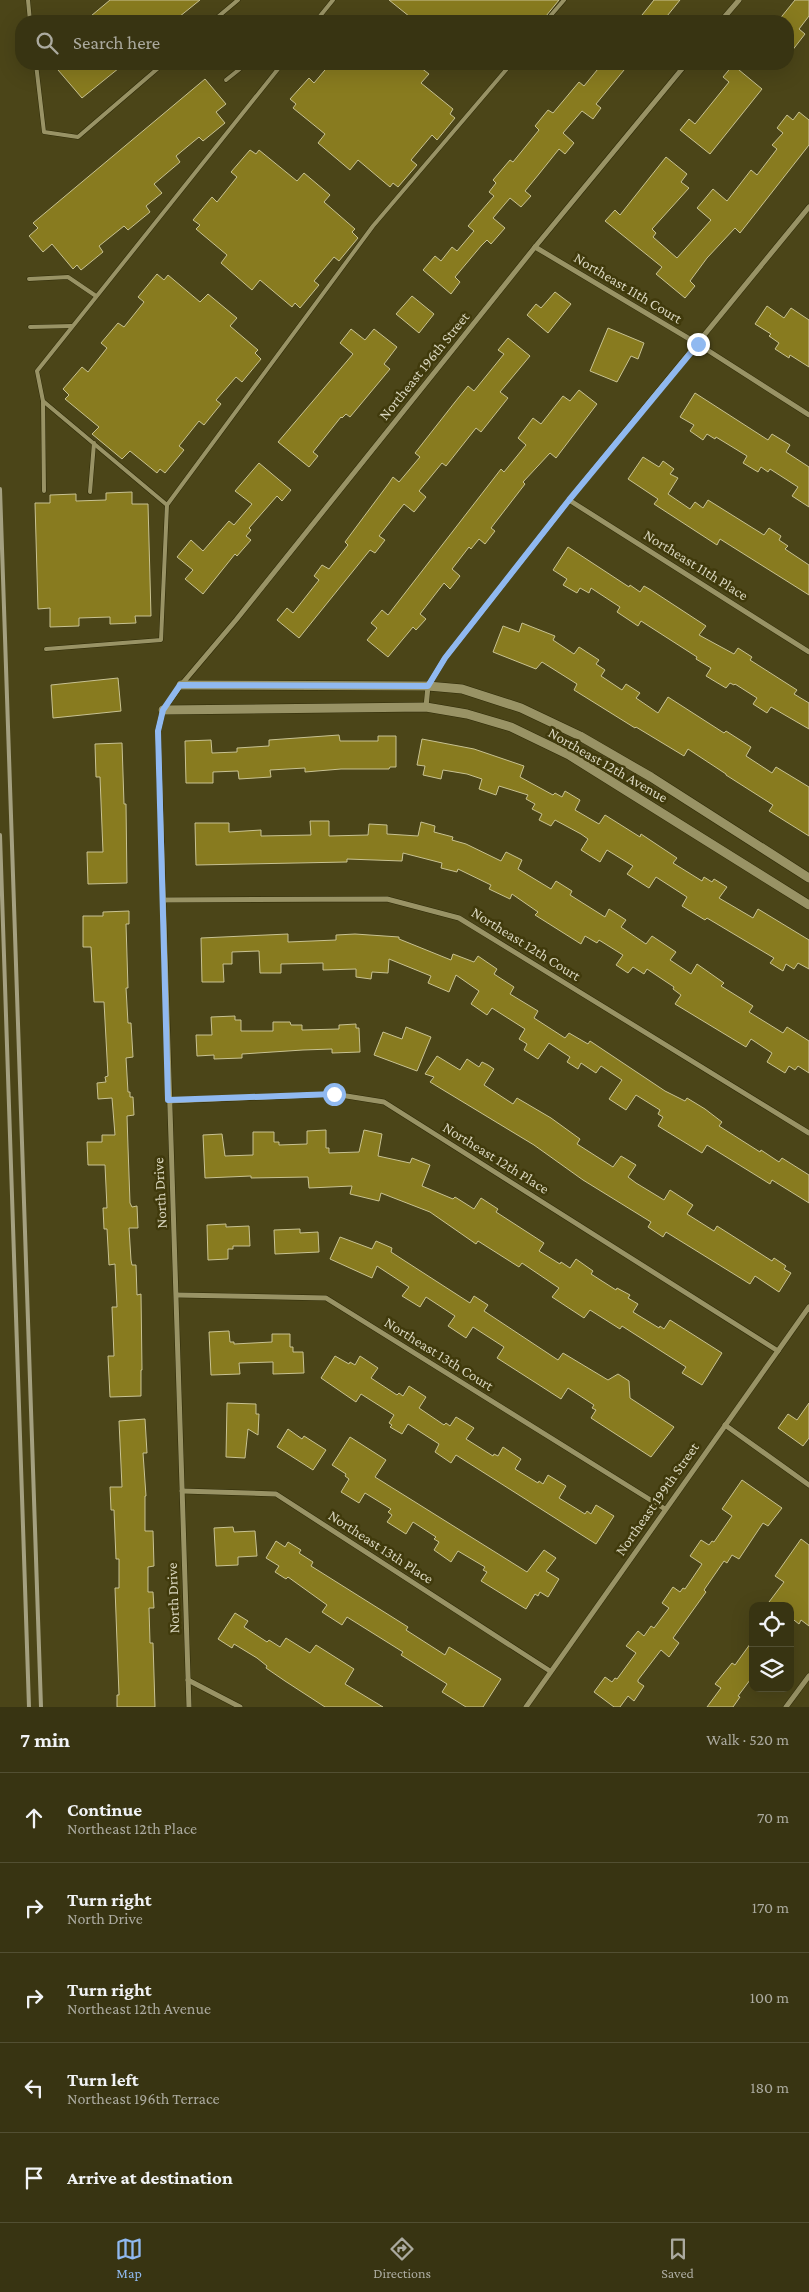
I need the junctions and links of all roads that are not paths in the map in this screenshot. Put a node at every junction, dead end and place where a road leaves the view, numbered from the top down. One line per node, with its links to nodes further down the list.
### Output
1 (28, 0): 6 (lane)
2 (238, 0): 7 (lane)
3 (333, 0): 8 (lane)
4 (564, 0): 9 (lane)
5 (739, 0): 10 (street)
6 (29, 15)
7 (220, 15)
8 (321, 15)
9 (551, 15)
10 (726, 15)
11 (37, 70): 12 (lane)
12 (156, 70)
13 (238, 70): 17 (lane)
14 (277, 70): 21 (lane)
15 (506, 70): 31 (lane)
16 (681, 70): 19 (street, Northeast 196th Street)
17 (226, 80)
18 (809, 207): 24 (street)
19 (535, 247): 24 (street, Northeast 11th Court); 34 (street, Northeast 196th Street)
20 (30, 279): 21 (lane)
21 (96, 296): 22 (lane)
22 (72, 326): 23 (lane); 25 (lane)
23 (30, 327)
24 (698, 344): 26 (street, Northeast 11th Court); 30 (street)
25 (43, 401): 27 (lane); 28 (lane)
26 (809, 415)
27 (94, 443): 29 (lane); 31 (lane)
28 (44, 490)
29 (90, 492)
30 (569, 500): 33 (street, Northeast 11th Place); 35 (street)
31 (167, 505): 32 (lane)
32 (46, 649)
33 (809, 652)
34 (180, 685): 35 (street, Northeast 12th Avenue); 37 (street, North Drive)
35 (428, 686): 36 (street); 38 (street, Northeast 12th Avenue)
36 (426, 707): 37 (street, Northeast 12th Avenue); 40 (street, Northeast 12th Avenue)
37 (163, 710): 39 (street, North Drive)
38 (809, 878)
39 (163, 900): 41 (street, North Drive); 42 (street, Northeast 12th Court)
40 (809, 905)
41 (168, 1100): 43 (street, North Drive); 45 (street, Northeast 12th Place)
42 (809, 1133)
43 (177, 1295): 48 (street, North Drive); 49 (street, Northeast 13th Court)
44 (809, 1307): 45 (street, Northeast 199th Street)
45 (778, 1351): 46 (street, Northeast 199th Street)
46 (725, 1425): 47 (street); 49 (street, Northeast 199th Street)
47 (809, 1485)
48 (182, 1491): 50 (street, Northeast 13th Place); 52 (street, North Drive)
49 (665, 1510): 50 (street, Northeast 199th Street)
50 (550, 1671): 55 (street, Northeast 199th Street)
51 (809, 1676): 56 (street)
52 (188, 1680): 53 (street, North Drive); 54 (street)
53 (189, 1707)
54 (240, 1707)
55 (526, 1707)
56 (786, 1707)

